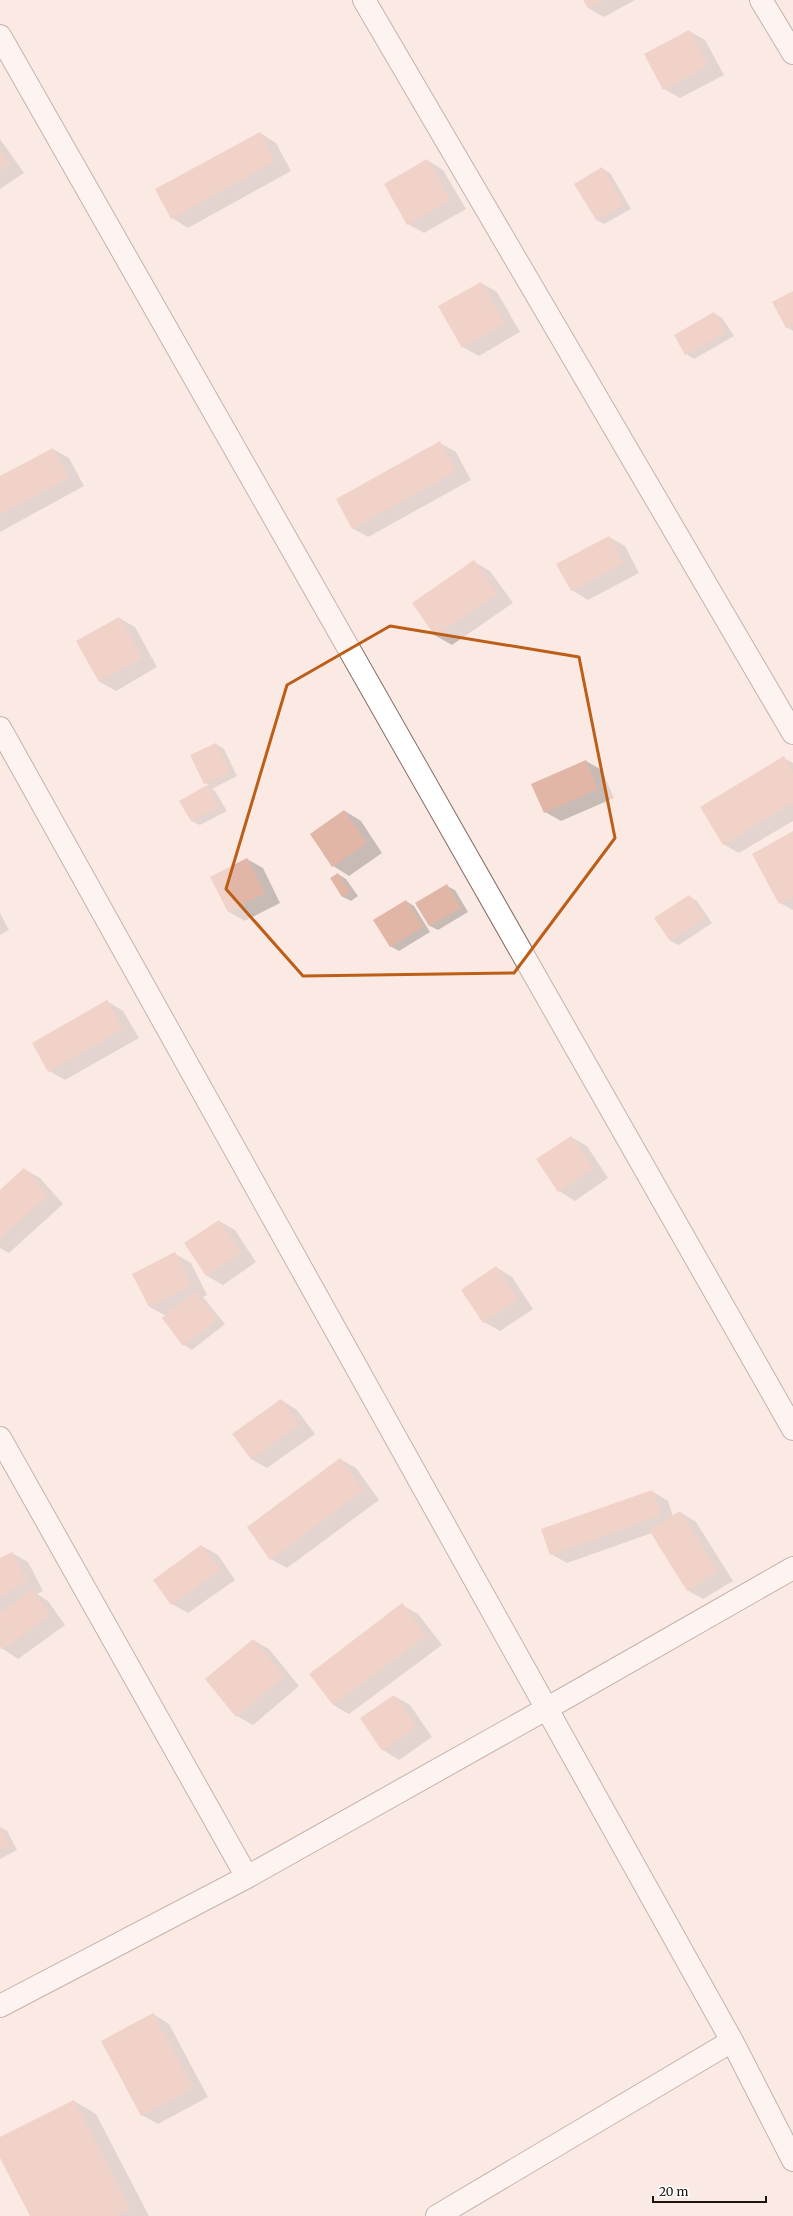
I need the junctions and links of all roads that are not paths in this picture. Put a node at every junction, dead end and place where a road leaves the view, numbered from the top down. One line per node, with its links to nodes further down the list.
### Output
1 (364, 0): 6 (street)
2 (761, 0): 4 (street)
3 (0, 36): 7 (street)
4 (793, 53)
5 (0, 728): 10 (street)
6 (793, 733)
7 (793, 1429)
8 (0, 1438): 11 (street)
9 (793, 1568): 10 (street)
10 (546, 1709): 11 (street); 13 (street)
11 (247, 1877): 12 (street)
12 (0, 2006)
13 (732, 2041): 14 (street); 15 (street)
14 (793, 2160)
15 (437, 2216)

